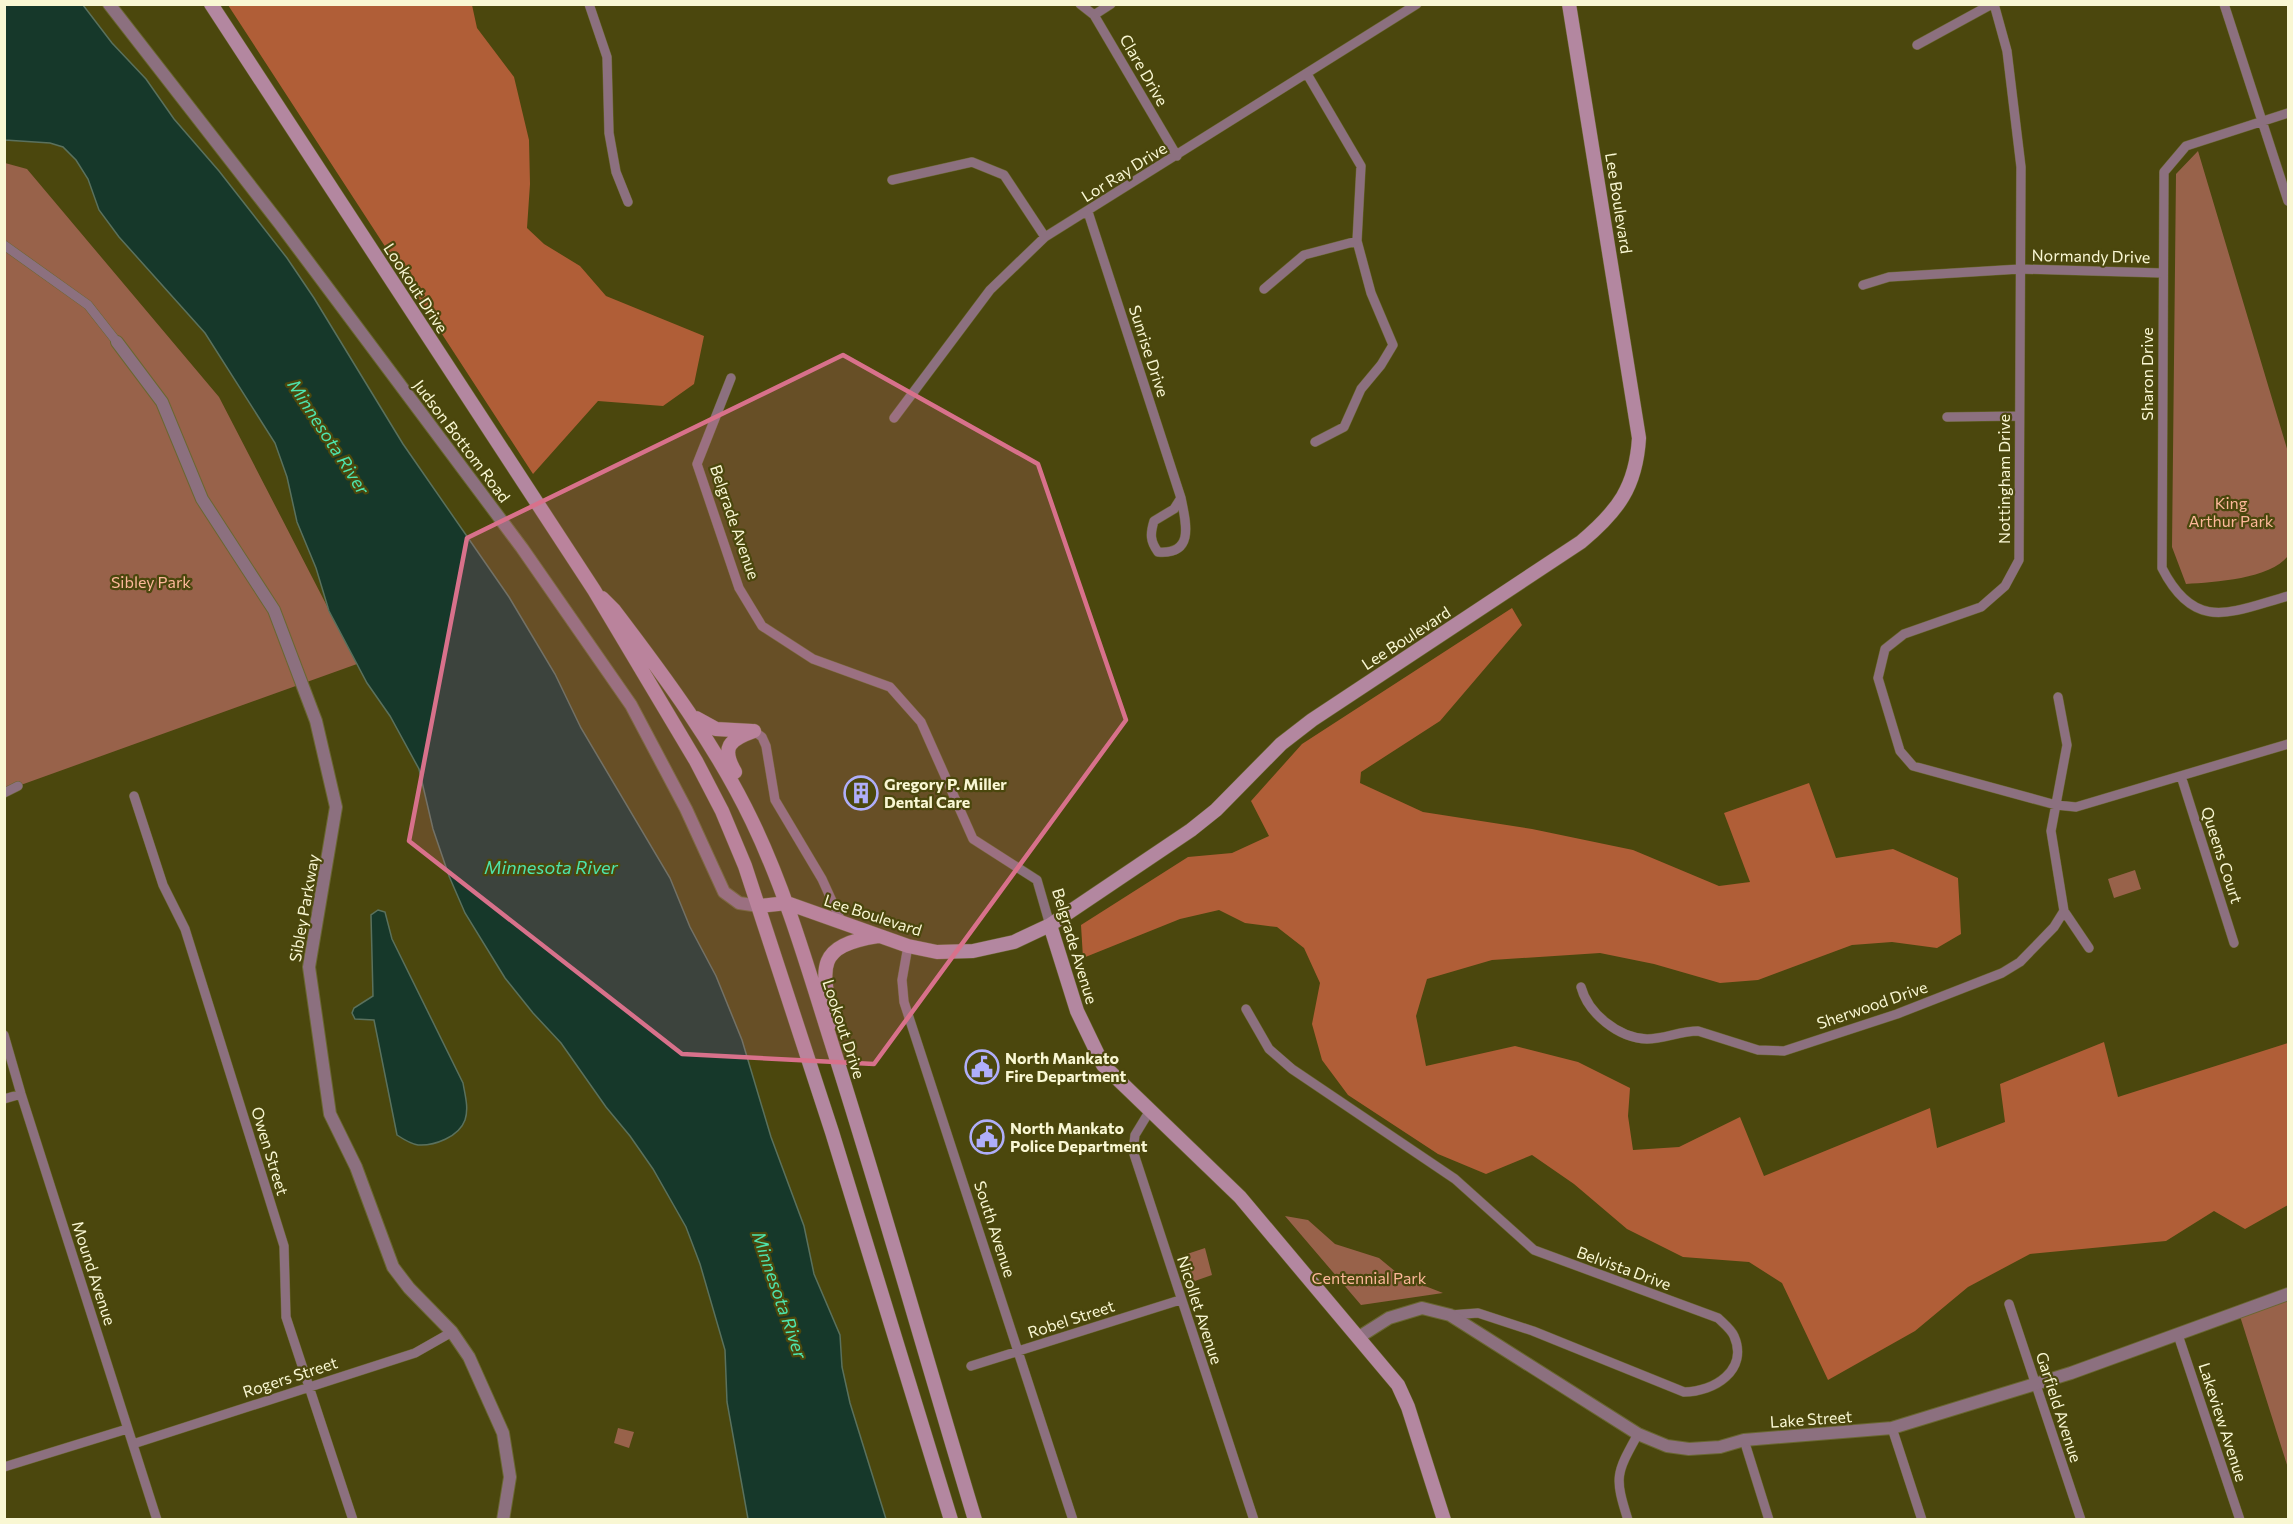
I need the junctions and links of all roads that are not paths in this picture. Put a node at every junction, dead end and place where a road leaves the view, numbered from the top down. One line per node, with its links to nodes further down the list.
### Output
1 (109, 4): 49 (street, Judson Bottom Road)
2 (211, 4): 36 (main road, Lookout Drive)
3 (590, 4): 20 (street)
4 (1080, 4): 11 (street, Clare Drive)
5 (1111, 4): 11 (street)
6 (1417, 4): 14 (street, Lor Ray Drive)
7 (1564, 4): 12 (main road)
8 (1569, 4): 12 (main road, Lee Boulevard)
9 (1993, 4): 13 (street); 25 (street, Nottingham Drive)
10 (2224, 4): 16 (street)
11 (1094, 15): 17 (street, Clare Drive)
12 (1572, 27): 52 (main road, Lee Boulevard)
13 (1917, 45)
14 (1307, 74): 17 (street, Lor Ray Drive); 23 (street)
15 (2289, 113): 16 (street, Sharon Drive)
16 (2263, 122): 19 (street); 26 (street, Sharon Drive)
17 (1177, 156): 21 (street, Lor Ray Drive)
18 (892, 180): 22 (street)
19 (2289, 201)
20 (628, 202)
21 (1088, 212): 22 (street, Lor Ray Drive); 35 (street, Sunrise Drive)
22 (1045, 237): 33 (street, Lor Ray Drive)
23 (1357, 241): 28 (street); 34 (street)
24 (4, 245): 29 (street)
25 (2020, 269): 26 (street, Normandy Drive); 27 (street, Normandy Drive); 31 (street, Nottingham Drive)
26 (2162, 273): 37 (street, Sharon Drive)
27 (1863, 285)
28 (1264, 289)
29 (117, 342): 68 (street, Sibley Parkway)
30 (731, 378): 52 (street, Belgrade Avenue)
31 (2019, 416): 32 (street); 46 (street, Nottingham Drive)
32 (1947, 417)
33 (894, 418)
34 (1315, 442)
35 (1181, 498): 35 (street, Sunrise Drive)
36 (594, 590): 39 (main road, Lookout Drive); 49 (main road, Lookout Drive)
37 (2289, 596)
38 (2058, 697): 46 (street)
39 (694, 716): 40 (main road); 47 (main road, Lookout Drive)
40 (754, 731): 47 (main road); 51 (street)
41 (2289, 744): 42 (street, Nottingham Drive)
42 (2181, 776): 46 (street, Nottingham Drive); 54 (street, Queens Court)
43 (18, 786): 44 (street)
44 (4, 793)
45 (134, 796): 74 (street, Owen Street)
46 (2056, 805): 50 (street)
47 (768, 858): 48 (main road, Lookout Drive)
48 (787, 903): 49 (main road, Lee Boulevard); 51 (main road, Lee Boulevard); 62 (main road, Lookout Drive)
49 (759, 906): 84 (main road, Lookout Drive)
50 (2064, 911): 56 (street); 57 (street, Sherwood Drive)
51 (842, 922): 53 (main road, Lee Boulevard)
52 (1050, 925): 55 (main road, Lee Boulevard); 63 (main road, Belgrade Avenue)
53 (879, 936): 55 (main road, Lee Boulevard); 62 (main road)
54 (2234, 943)
55 (908, 946): 71 (street, South Avenue)
56 (2089, 948)
57 (1581, 987)
58 (1246, 1009): 67 (street, Belvista Drive)
59 (4, 1035): 60 (street, Mound Avenue)
60 (21, 1094): 61 (street); 76 (street, Mound Avenue)
61 (4, 1099)
62 (850, 1101): 85 (main road, Lookout Drive)
63 (1149, 1112): 65 (street, Nicollet Avenue); 70 (main road, Belgrade Avenue)
64 (2289, 1294): 69 (street, Lake Street)
65 (1180, 1300): 71 (street, Robel Street); 87 (street, Nicollet Avenue)
66 (2009, 1304): 73 (street, Garfield Avenue)
67 (1450, 1315): 70 (street, Lake Street); 77 (street, Lake Street)
68 (452, 1332): 74 (street, Rogers Street); 83 (street, Sibley Parkway)
69 (2178, 1335): 73 (street, Lake Street); 93 (street, Lakeview Avenue)
70 (1359, 1336): 88 (main road, Belgrade Avenue)
71 (1020, 1351): 72 (street, Robel Street); 86 (street, South Avenue)
72 (970, 1366)
73 (2036, 1385): 75 (street, Lake Street); 92 (street, Garfield Avenue)
74 (310, 1386): 79 (street, Rogers Street); 82 (street, Owen Street)
75 (1892, 1428): 78 (street, Lake Street); 91 (street)
76 (127, 1429): 79 (street, Mound Avenue); 80 (street)
77 (1638, 1434): 78 (street, Lake Street); 89 (street)
78 (1744, 1440): 90 (street)
79 (133, 1444): 81 (street, Mound Avenue)
80 (4, 1467)
81 (157, 1520)
82 (353, 1520)
83 (503, 1520)
84 (951, 1520)
85 (975, 1520)
86 (1073, 1520)
87 (1254, 1520)
88 (1444, 1520)
89 (1628, 1520)
90 (1769, 1520)
91 (1922, 1520)
92 (2080, 1520)
93 (2240, 1520)

